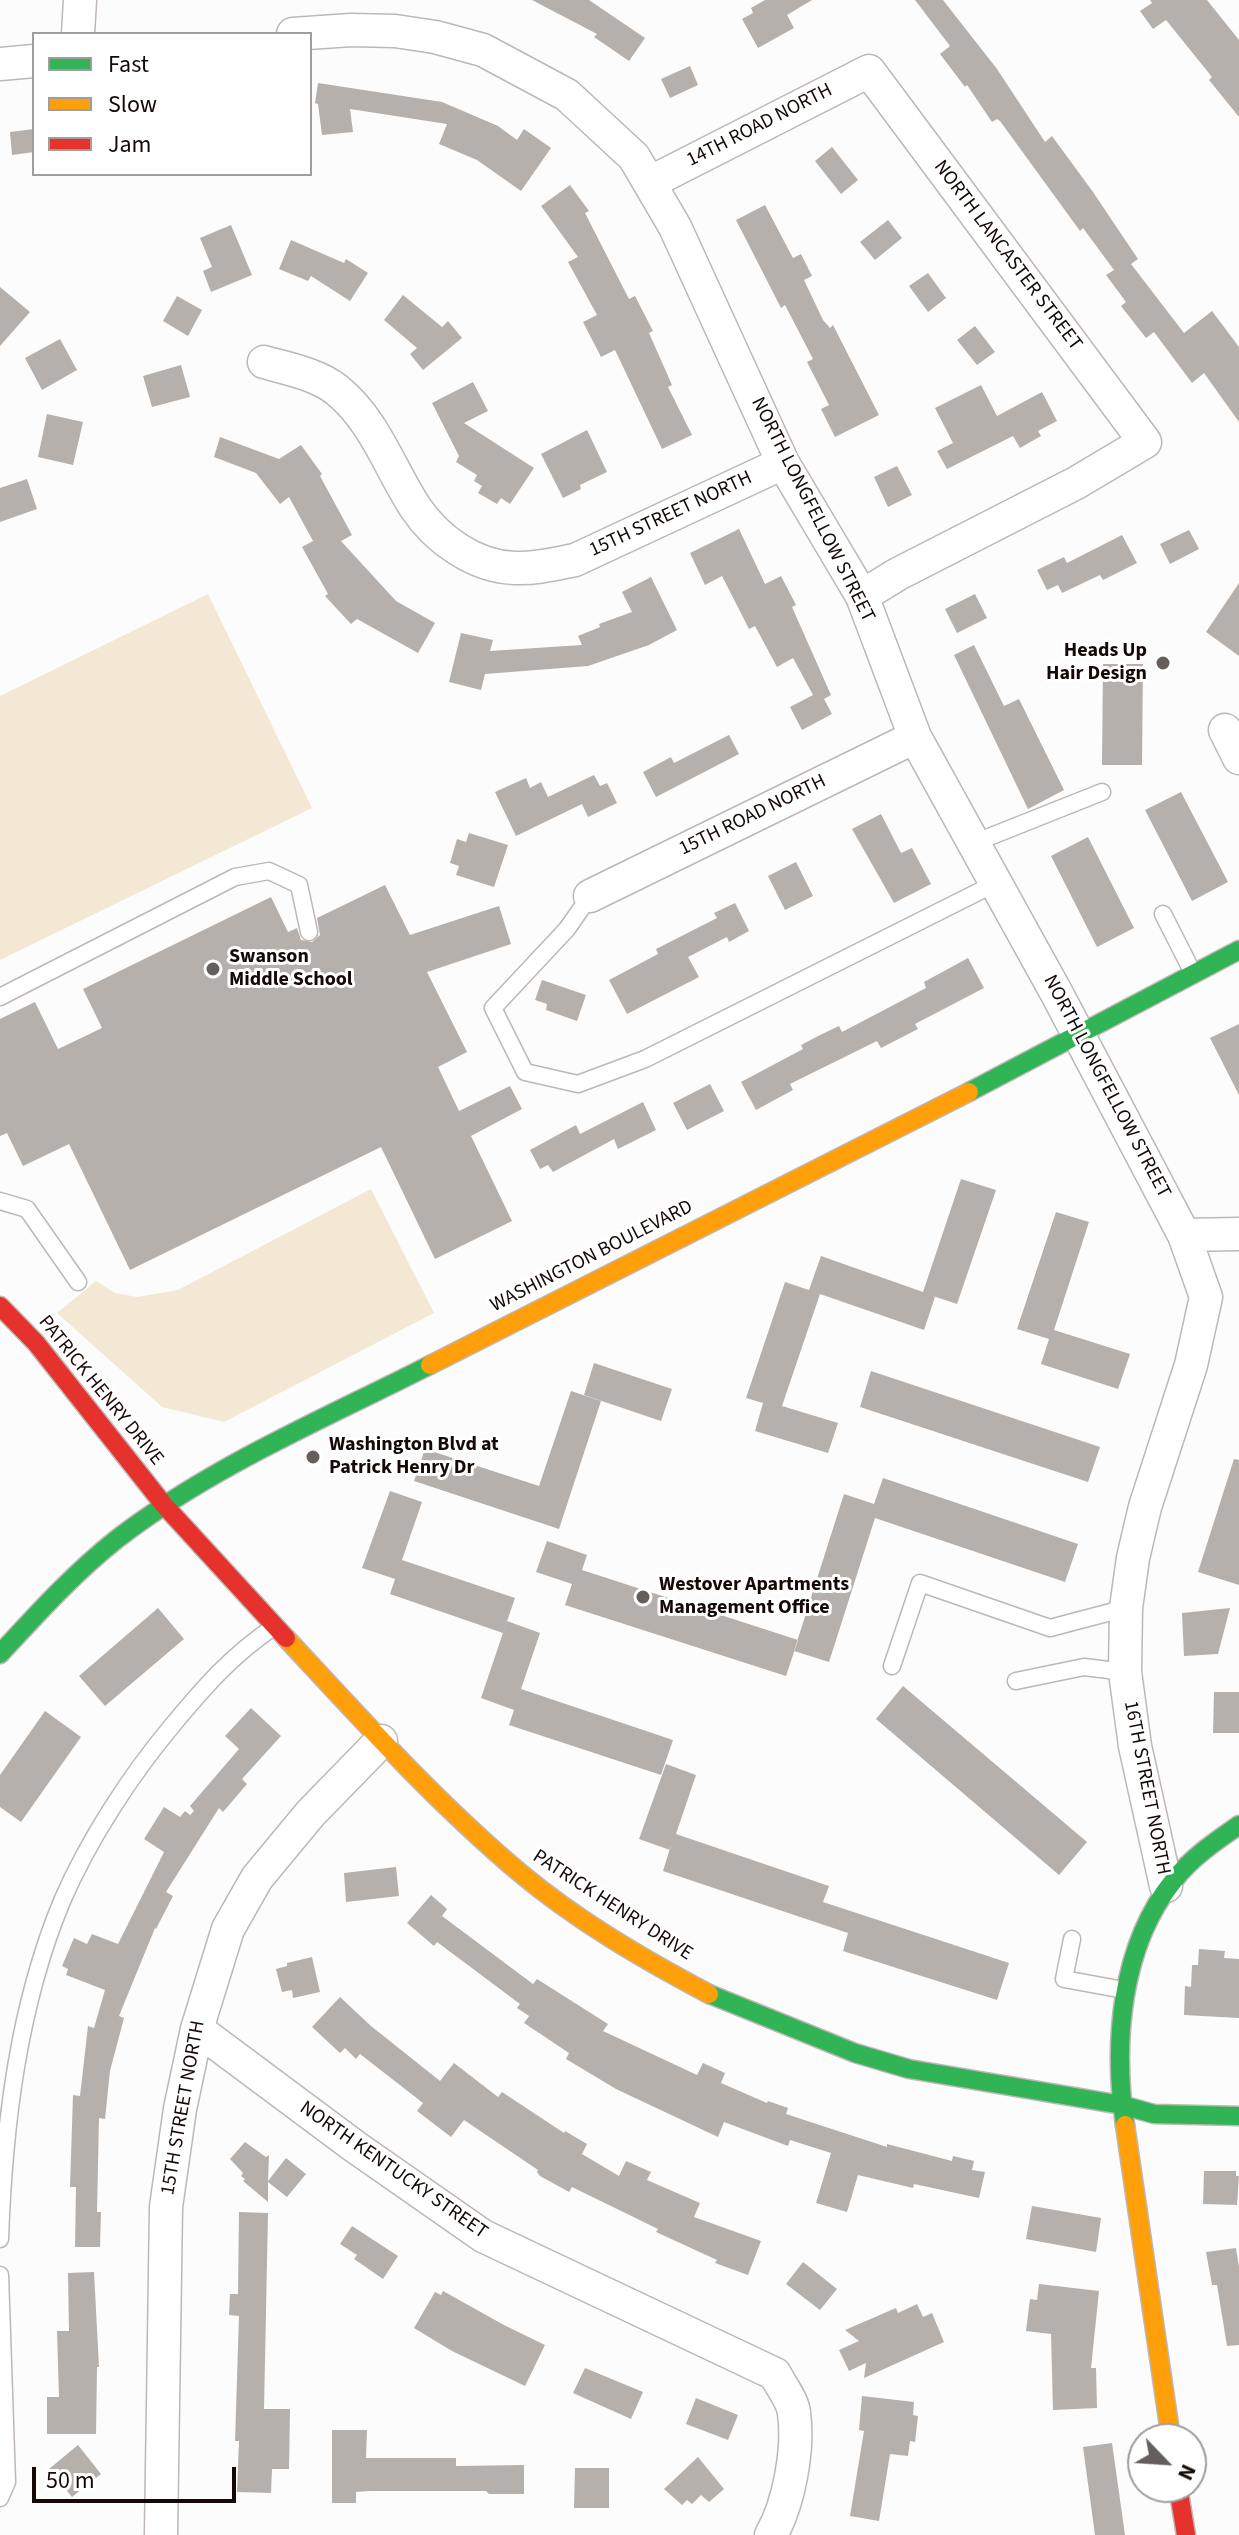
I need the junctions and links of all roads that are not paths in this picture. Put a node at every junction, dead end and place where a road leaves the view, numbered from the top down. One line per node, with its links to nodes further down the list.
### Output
1 (80, 0): 2 (street)
2 (78, 32)
3 (312, 33): 7 (street, NORTH LONGFELLOW STREET)
4 (32, 61): 5 (street)
5 (0, 64)
6 (869, 71): 7 (street, 14TH ROAD NORTH); 10 (street, NORTH LANCASTER STREET)
7 (651, 182): 9 (street, NORTH LONGFELLOW STREET)
8 (264, 362): 9 (street, 15TH STREET NORTH)
9 (783, 463): 10 (street, NORTH LONGFELLOW STREET)
10 (862, 596): 11 (street, NORTH LONGFELLOW STREET)
11 (915, 737): 13 (street, NORTH LONGFELLOW STREET); 15 (street, 15TH ROAD NORTH)
12 (1102, 792): 13 (lane)
13 (974, 843): 14 (street, NORTH LONGFELLOW STREET)
14 (996, 883): 15 (lane); 21 (street, NORTH LONGFELLOW STREET)
15 (590, 896)
16 (1163, 914): 19 (lane)
17 (309, 932): 20 (lane)
18 (1239, 950): 19 (street, WASHINGTON BOULEVARD)
19 (1193, 973): 21 (street, WASHINGTON BOULEVARD)
20 (0, 997)
21 (1079, 1034): 24 (street, NORTH LONGFELLOW STREET); 28 (street, WASHINGTON BOULEVARD)
22 (0, 1201): 25 (lane)
23 (1239, 1234): 24 (street)
24 (1184, 1235): 29 (street, 16TH STREET NORTH)
25 (78, 1282)
26 (0, 1306): 28 (street, PATRICK HENRY DRIVE)
27 (57, 1400): 28 (street, PATRICK HENRY DRIVE)
28 (164, 1505): 30 (street, PATRICK HENRY DRIVE); 31 (street, WASHINGTON BOULEVARD)
29 (1126, 1608): 32 (lane); 33 (street, 16TH STREET NORTH)
30 (276, 1625): 35 (street, PATRICK HENRY DRIVE); 44 (lane)
31 (0, 1654)
32 (892, 1666)
33 (1125, 1672): 34 (lane); 37 (street, 16TH STREET NORTH)
34 (1016, 1681)
35 (381, 1741): 40 (street, 15TH STREET NORTH); 42 (street, PATRICK HENRY DRIVE)
36 (1239, 1825): 37 (street)
37 (1166, 1886): 39 (street, 16TH STREET NORTH)
38 (1072, 1939): 39 (lane)
39 (1124, 1990): 42 (street, 16TH STREET NORTH)
40 (197, 2029): 49 (street, 15TH STREET NORTH); 50 (street, NORTH KENTUCKY STREET)
41 (1225, 2097): 42 (street, PATRICK HENRY DRIVE)
42 (1122, 2105): 43 (street, PATRICK HENRY DRIVE); 46 (street, 16TH STREET NORTH)
43 (1239, 2116)
44 (0, 2239)
45 (0, 2275): 47 (lane)
46 (1169, 2423)
47 (0, 2498)
48 (1181, 2503): 51 (street)
49 (161, 2535)
50 (771, 2535)
51 (1186, 2535)

